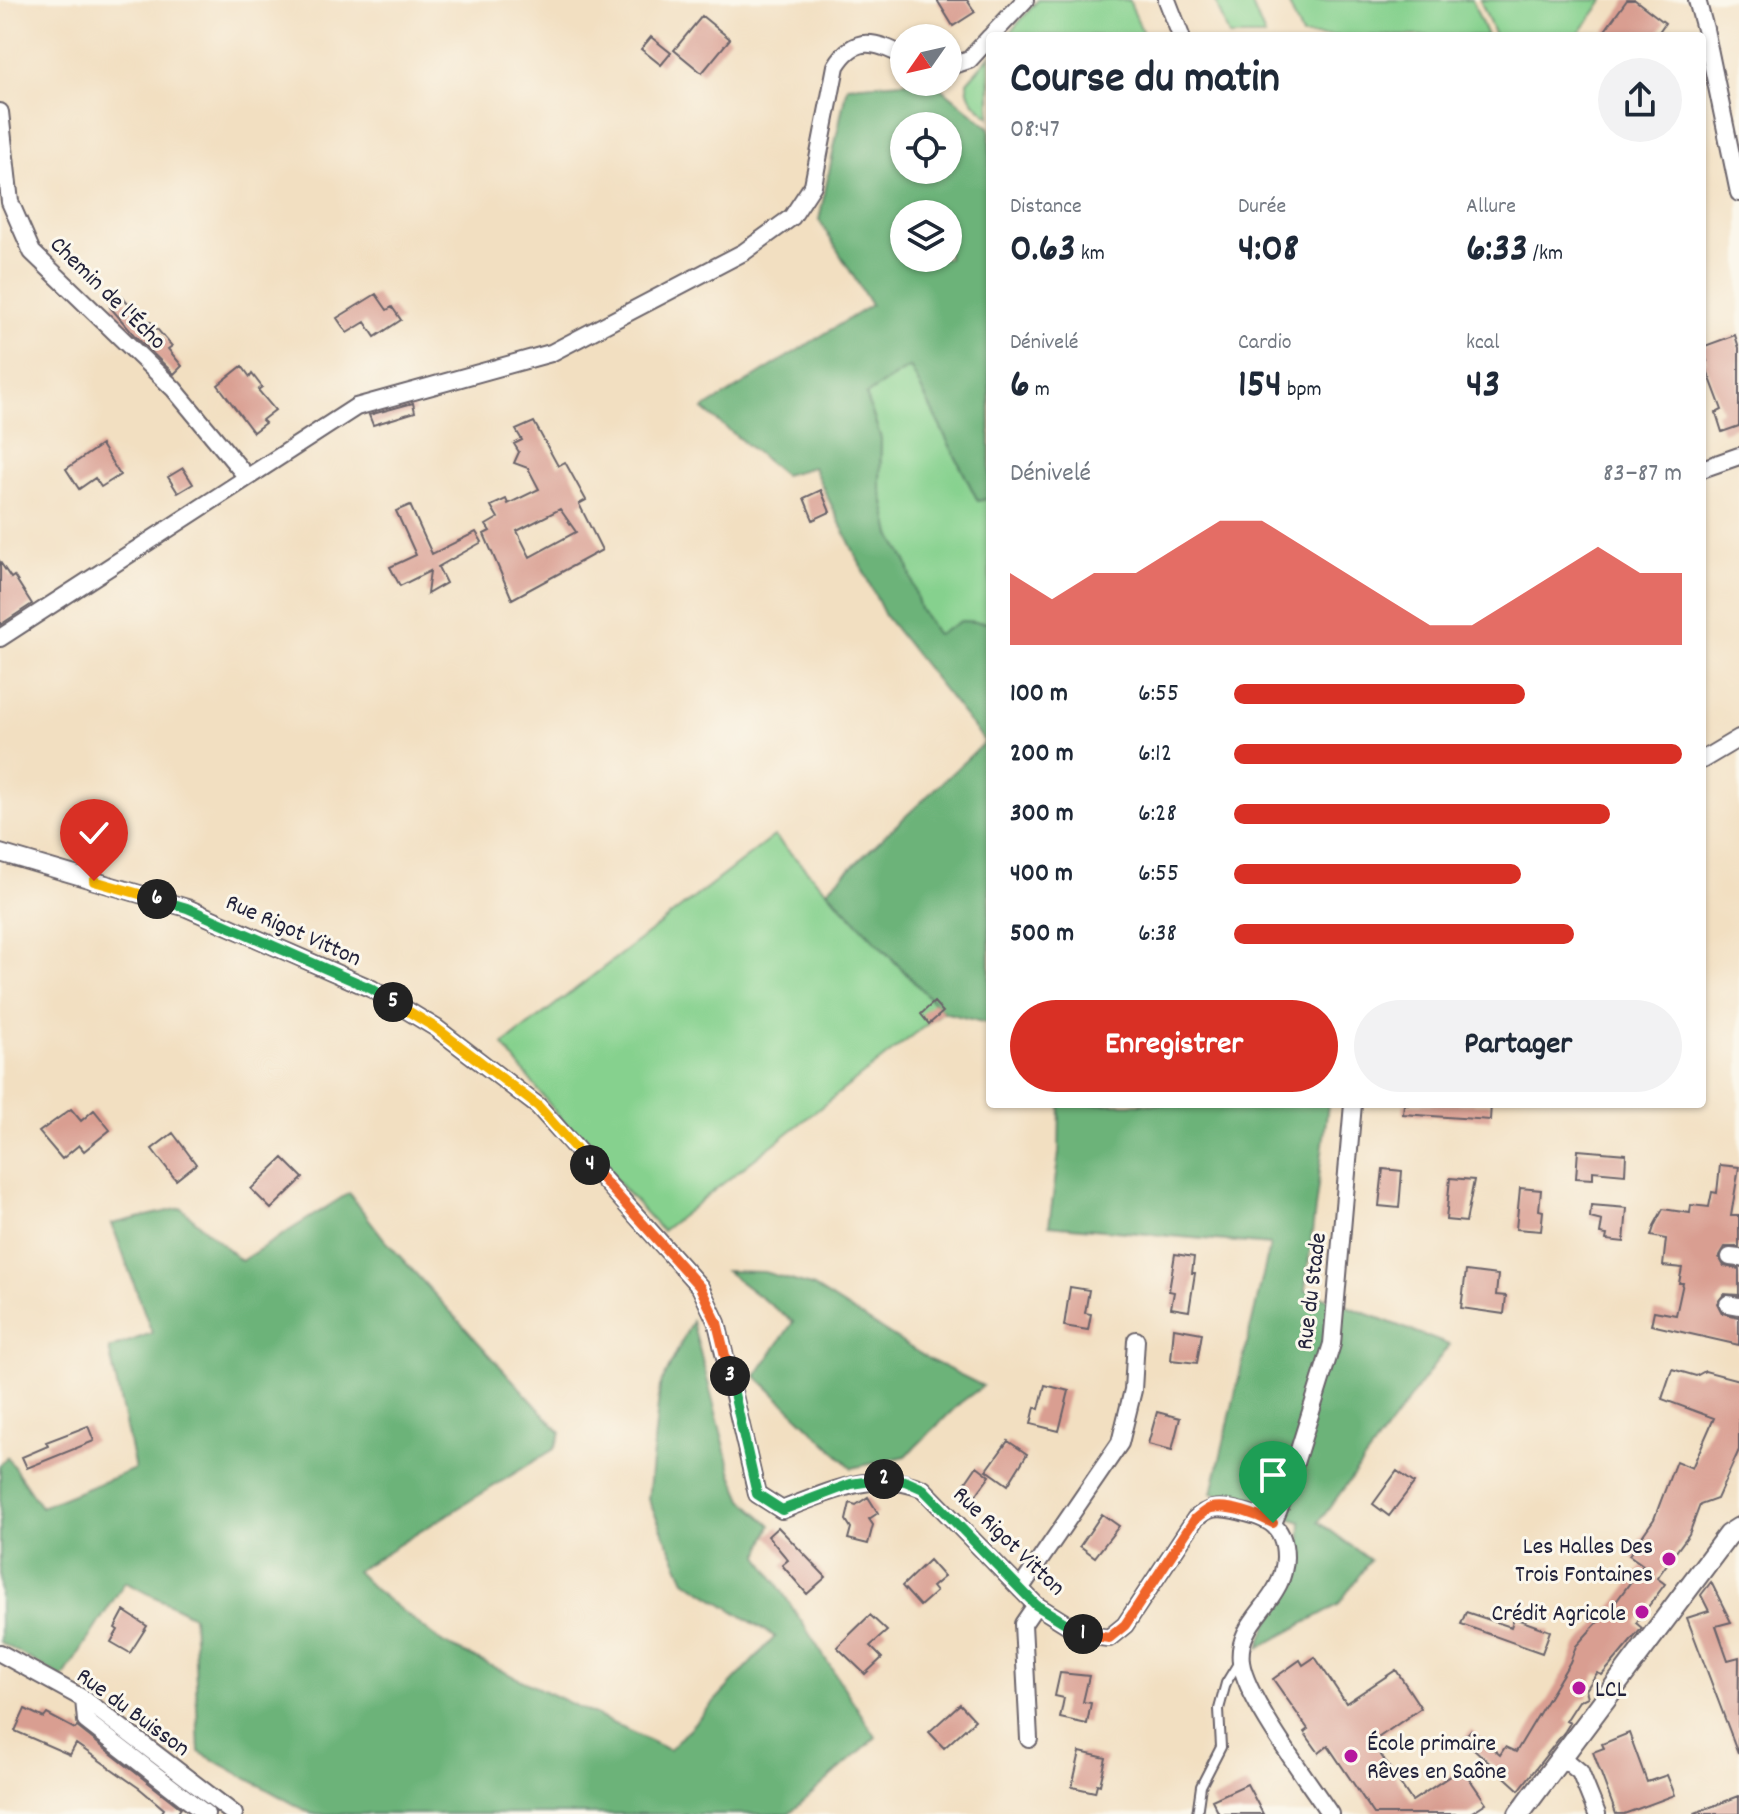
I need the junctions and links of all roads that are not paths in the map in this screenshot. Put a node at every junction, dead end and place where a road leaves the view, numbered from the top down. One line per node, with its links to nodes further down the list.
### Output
1 (1025, 0): 4 (street)
2 (1167, 0): 5 (street)
3 (1697, 0): 6 (street)
4 (996, 32)
5 (1179, 32)
6 (1706, 32)
7 (1706, 34): 12 (street)
8 (986, 42): 10 (street)
9 (890, 49): 15 (street)
10 (962, 62)
11 (0, 112): 15 (street, Chemin de l'Écho)
12 (1739, 193)
13 (1739, 456): 14 (street)
14 (1706, 468)
15 (246, 476): 16 (street)
16 (0, 638)
17 (1739, 738): 18 (street)
18 (1706, 758)
19 (0, 853): 24 (street, Rue Rigot Vitton)
20 (1353, 1108): 22 (street, Rue du Stade)
21 (1136, 1340): 24 (street)
22 (1267, 1520): 25 (street, Rue Rigot Vitton); 27 (street)
23 (1734, 1531): 30 (street)
24 (1020, 1589): 25 (street, Rue Rigot Vitton)
25 (1036, 1605): 29 (street)
26 (0, 1653): 28 (street, Rue du Buisson)
27 (1241, 1659): 33 (lane); 34 (street)
28 (84, 1699): 31 (street); 32 (street, Rue du Buisson)
29 (1029, 1739)
30 (1563, 1758): 35 (street); 36 (street)
31 (206, 1814)
32 (234, 1814)
33 (1197, 1814)
34 (1330, 1814)
35 (1519, 1814)
36 (1597, 1814)

